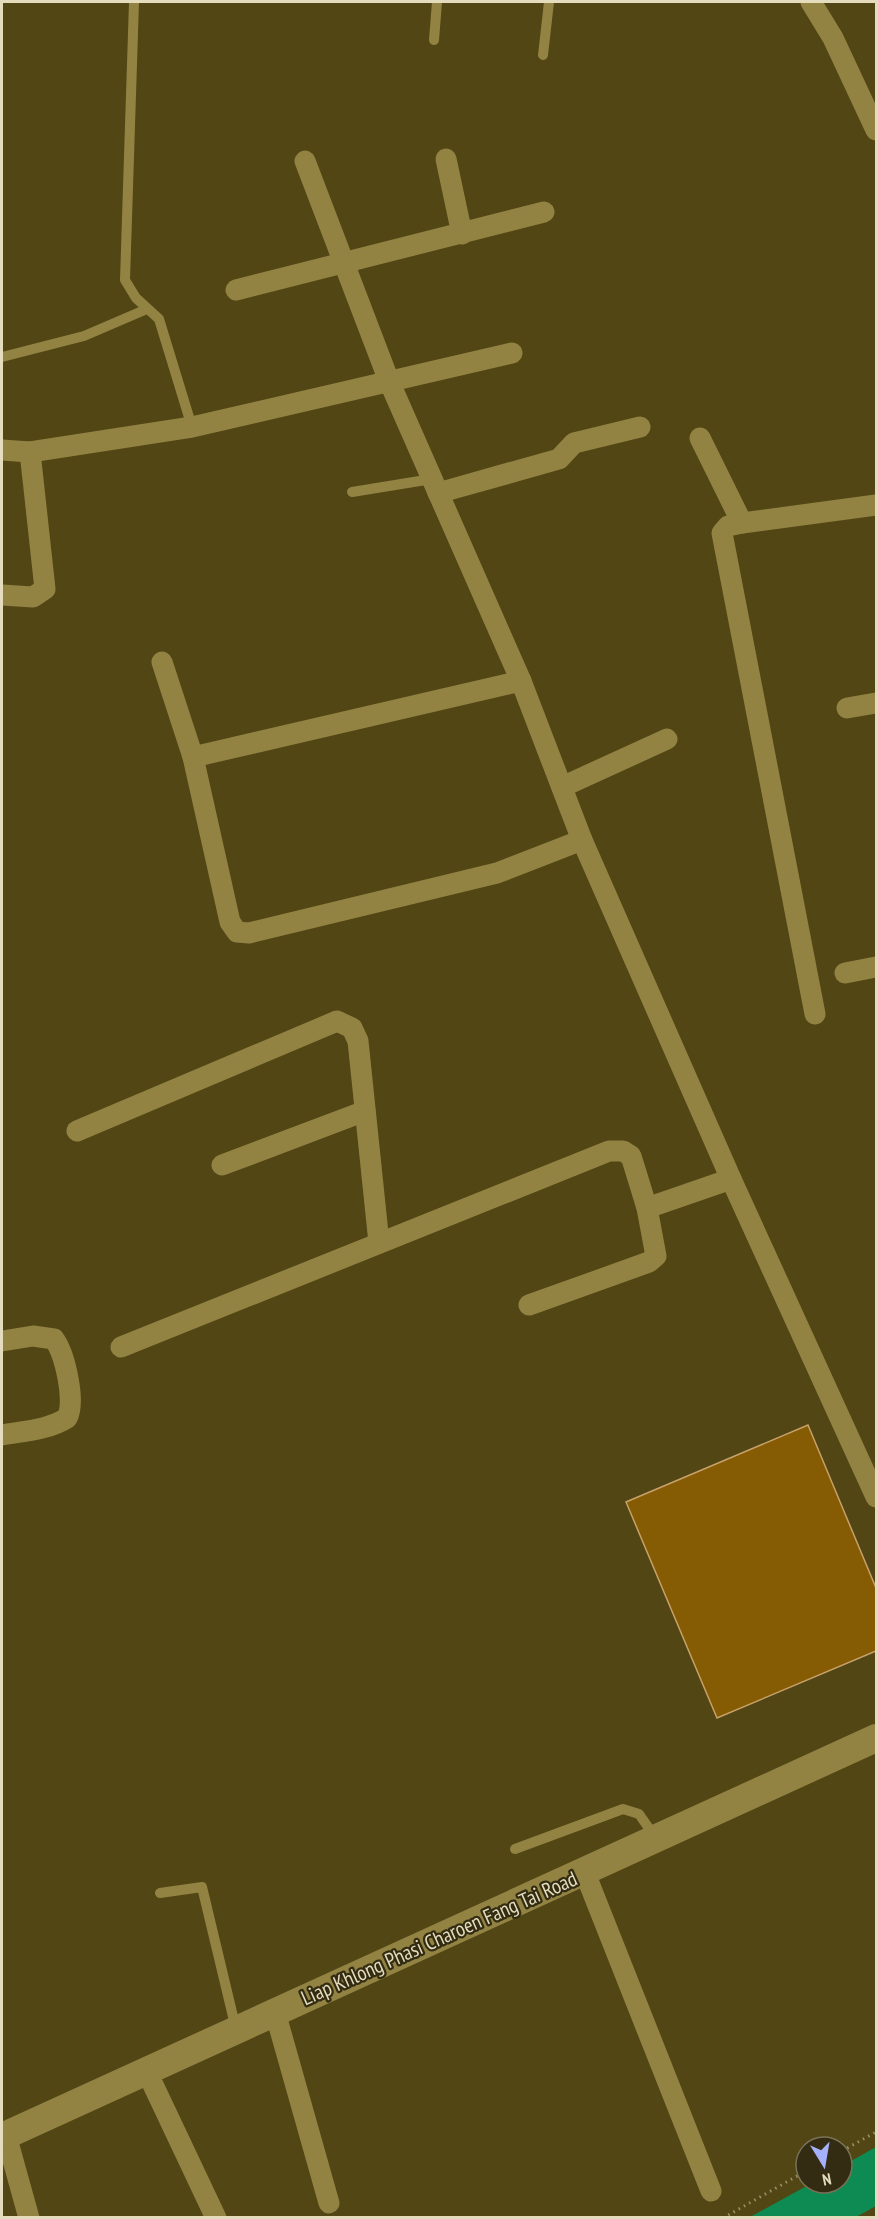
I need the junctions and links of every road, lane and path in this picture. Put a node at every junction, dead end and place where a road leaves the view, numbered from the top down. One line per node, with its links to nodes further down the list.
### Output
1 (134, 2): 14 (lane)
2 (437, 2): 5 (lane)
3 (549, 2): 6 (lane)
4 (811, 2): 7 (street)
5 (434, 40)
6 (543, 55)
7 (876, 130)
8 (446, 159): 11 (street)
9 (305, 161): 12 (street)
10 (544, 212): 11 (street)
11 (462, 234): 12 (street)
12 (345, 264): 13 (street); 17 (street)
13 (236, 290)
14 (147, 309): 16 (lane); 18 (lane)
15 (512, 353): 17 (street)
16 (2, 357)
17 (389, 381): 18 (street); 23 (street)
18 (192, 428): 22 (street)
19 (640, 428): 23 (street)
20 (700, 438): 26 (street)
21 (2, 450): 22 (street)
22 (30, 452): 27 (street)
23 (435, 486): 24 (lane); 29 (street)
24 (352, 492)
25 (876, 505): 26 (street)
26 (742, 523): 38 (street)
27 (2, 595)
28 (162, 662): 33 (street)
29 (521, 681): 33 (street); 34 (street)
30 (876, 703): 31 (street)
31 (847, 708)
32 (667, 739): 34 (street)
33 (193, 757): 35 (street)
34 (562, 787): 35 (street)
35 (582, 840): 42 (street)
36 (876, 967): 37 (street)
37 (845, 973)
38 (815, 1014)
39 (365, 1111): 40 (street); 41 (street); 44 (street)
40 (77, 1131)
41 (222, 1165)
42 (731, 1179): 43 (street); 49 (street)
43 (647, 1208): 44 (street); 45 (street)
44 (379, 1243): 47 (street)
45 (529, 1305)
46 (2, 1341): 48 (street)
47 (121, 1347)
48 (2, 1435)
49 (876, 1497)
50 (876, 1738): 51 (street, Liap Khlong Phasi Charoen Fang Tai Road)
51 (656, 1840): 52 (lane); 53 (street, Liap Khlong Phasi Charoen Fang Tai Road)
52 (515, 1849)
53 (585, 1873): 55 (street, Liap Khlong Phasi Charoen Fang Tai Road); 62 (street)
54 (160, 1893): 56 (lane)
55 (275, 2012): 56 (street, Liap Khlong Phasi Charoen Fang Tai Road); 63 (street)
56 (236, 2030): 57 (street, Liap Khlong Phasi Charoen Fang Tai Road)
57 (147, 2072): 59 (street, Liap Khlong Phasi Charoen Fang Tai Road); 65 (street)
58 (876, 2132): 60 (path)
59 (4, 2136): 64 (street)
60 (854, 2144)
61 (794, 2178): 66 (path)
62 (711, 2191)
63 (329, 2203)
64 (29, 2217)
65 (216, 2217)
66 (723, 2217)

